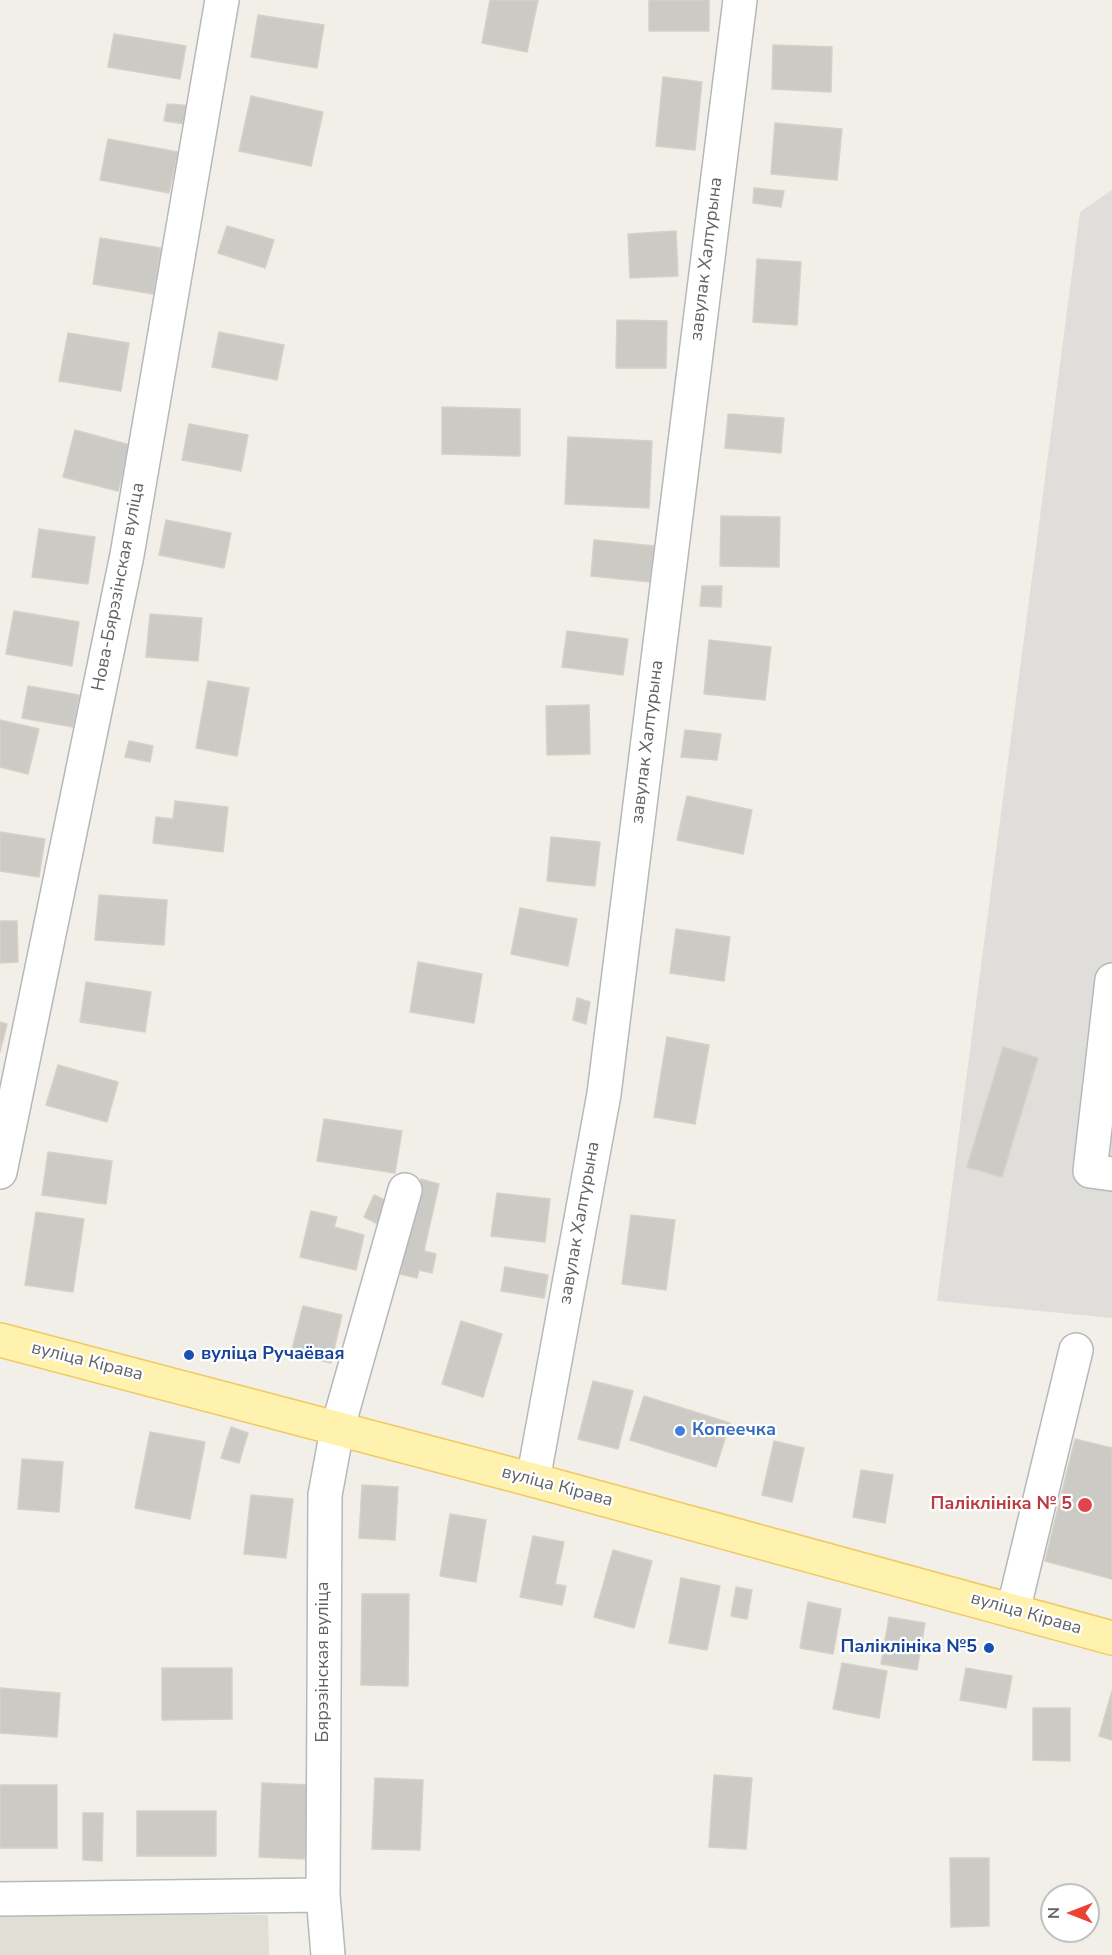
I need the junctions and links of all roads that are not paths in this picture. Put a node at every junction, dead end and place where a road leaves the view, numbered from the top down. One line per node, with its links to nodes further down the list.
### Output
1 (222, 0): 4 (street, Нова-Бярэзінская вуліца)
2 (740, 0): 10 (street, завулак Халтурына)
3 (1112, 980): 5 (street)
4 (0, 1172)
5 (1112, 1174)
6 (405, 1190): 9 (street, Бярэзінская вуліца)
7 (0, 1340): 9 (main road, вуліца Кірава)
8 (1076, 1350): 11 (street)
9 (337, 1430): 10 (main road, вуліца Кірава); 13 (street, Бярэзінская вуліца)
10 (533, 1480): 11 (main road, вуліца Кірава)
11 (1013, 1611): 12 (main road, вуліца Кірава)
12 (1112, 1638)
13 (323, 1895): 14 (street); 15 (street, Бярэзінская вуліца)
14 (0, 1899)
15 (328, 1955)

